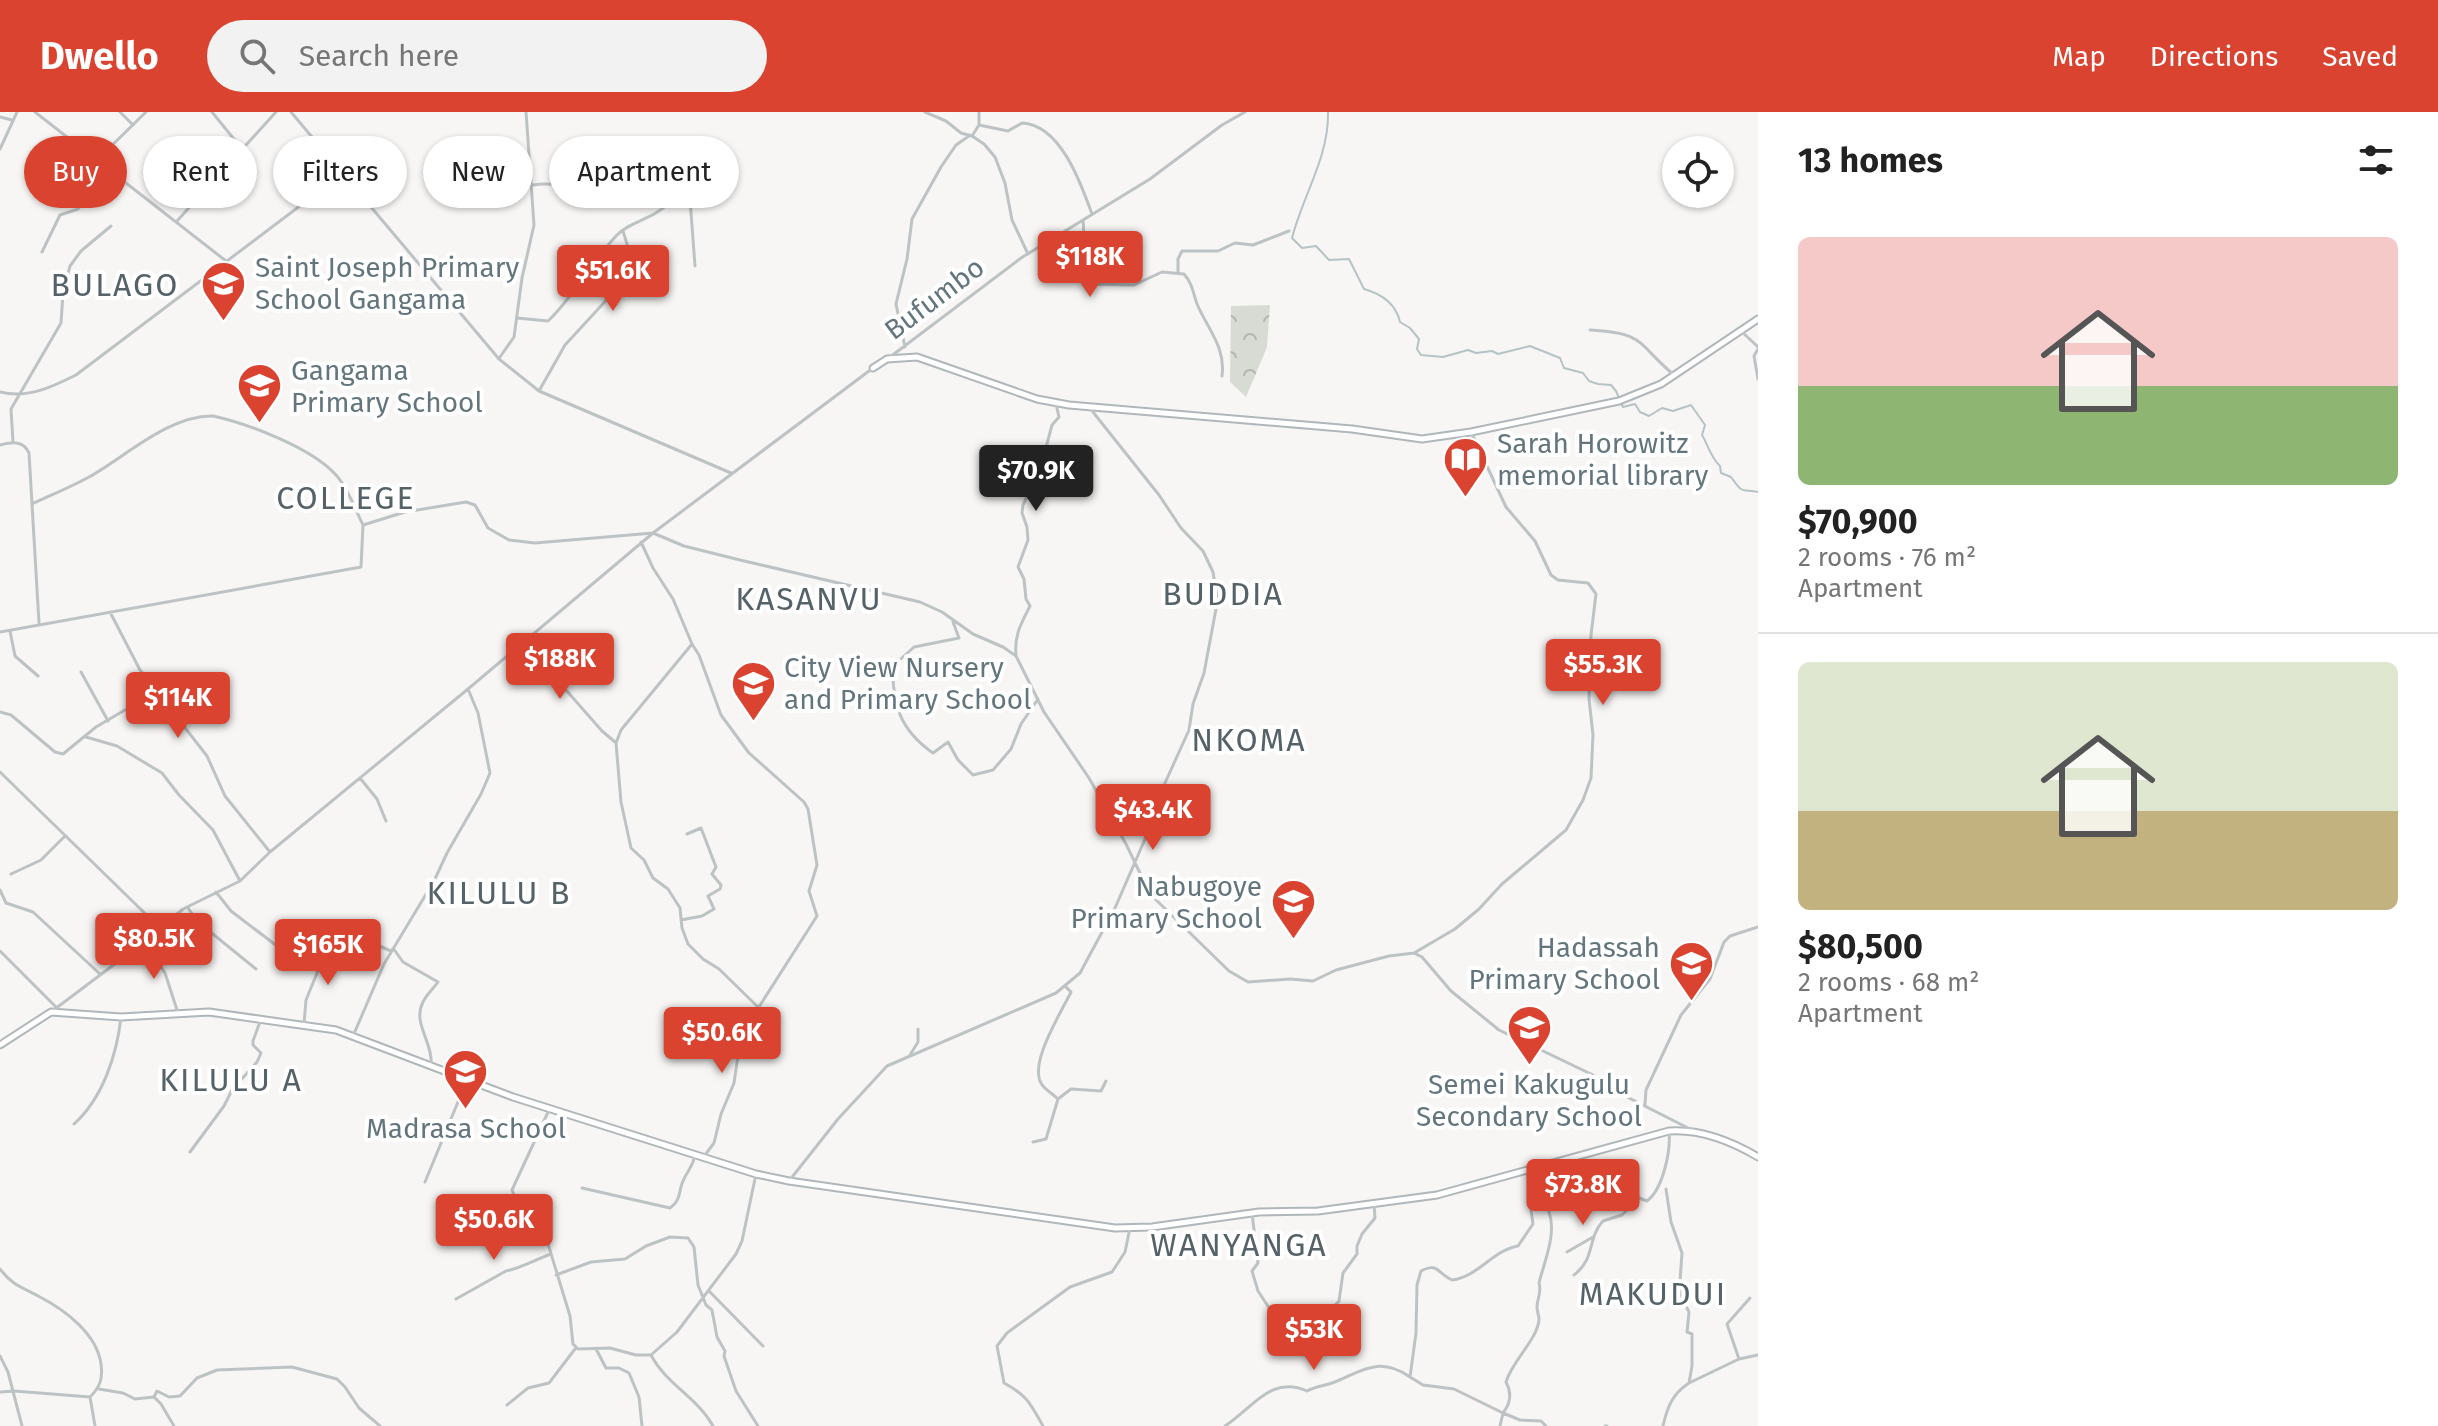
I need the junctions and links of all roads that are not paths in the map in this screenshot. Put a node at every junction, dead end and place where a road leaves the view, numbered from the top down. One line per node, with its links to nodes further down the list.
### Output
1 (17, 112): 13 (street)
2 (35, 112): 16 (street)
3 (120, 112): 14 (street)
4 (146, 112): 14 (street)
5 (212, 112): 18 (street)
6 (276, 112): 19 (street)
7 (291, 112): 20 (street)
8 (526, 112): 21 (street)
9 (925, 112): 22 (street)
10 (979, 112): 15 (street)
11 (1245, 112): 32 (street, Bufumbo)
12 (0, 117): 13 (street)
13 (12, 120): 23 (street)
14 (133, 125): 17 (street)
15 (979, 125): 22 (street); 32 (street)
16 (65, 136)
17 (122, 136)
18 (231, 136)
19 (254, 136)
20 (311, 136)
21 (528, 136)
22 (970, 136): 39 (street); 47 (street)
23 (0, 149)
24 (533, 185): 41 (street)
25 (127, 186): 34 (street)
26 (79, 208): 38 (street)
27 (189, 208): 34 (street)
28 (297, 208): 40 (street)
29 (371, 208): 49 (street)
30 (533, 208): 43 (street)
31 (662, 208): 36 (street)
32 (1092, 214): 33 (street, Bufumbo)
33 (1083, 220): 39 (street, Bufumbo); 42 (street)
34 (175, 223): 40 (street)
35 (111, 226): 57 (street)
36 (623, 229): 43 (street); 55 (street)
37 (1289, 231): 42 (street)
38 (42, 252)
39 (1028, 254): 47 (street, Bufumbo)
40 (226, 261): 57 (street)
41 (695, 266)
42 (1178, 272): 53 (street)
43 (517, 318): 49 (street)
44 (1758, 319): 46 (street)
45 (1590, 330): 52 (street)
46 (1740, 330): 48 (street); 52 (street)
47 (905, 347): 50 (street, Bufumbo)
48 (1758, 348): 54 (street)
49 (499, 359): 55 (street)
50 (887, 359): 51 (street); 58 (street)
51 (873, 368): 63 (street)
52 (1674, 375): 60 (street)
53 (1222, 376)
54 (1758, 379)
55 (539, 391): 63 (street)
56 (0, 392): 57 (street)
57 (17, 396): 61 (street)
58 (1053, 401): 59 (street); 74 (street)
59 (1089, 407): 60 (street); 93 (street)
60 (1471, 432): 108 (street)
61 (13, 442): 62 (street); 64 (street)
62 (0, 445)
63 (731, 473): 66 (street)
64 (32, 504): 65 (street); 70 (street)
65 (363, 525): 66 (street); 68 (street)
66 (653, 533): 67 (street); 69 (street)
67 (641, 542): 73 (street); 75 (street)
68 (110, 612): 70 (street); 80 (street)
69 (951, 619): 76 (street); 82 (street)
70 (39, 624): 71 (street)
71 (10, 630): 72 (street); 79 (street)
72 (0, 632)
73 (526, 640): 81 (street); 86 (street)
74 (1015, 641): 76 (street); 77 (street)
75 (692, 644): 86 (street); 113 (street)
76 (1003, 647): 77 (street)
77 (1016, 656): 82 (street)
78 (81, 672): 84 (street)
79 (38, 676)
80 (148, 682): 84 (street); 92 (street)
81 (468, 689): 88 (street); 106 (street)
82 (1038, 699): 93 (street)
83 (0, 712): 85 (street)
84 (108, 721): 85 (street)
85 (86, 737): 97 (street)
86 (616, 743): 101 (street)
87 (0, 772): 91 (street)
88 (360, 778): 89 (street); 92 (street)
89 (386, 821)
90 (687, 834): 101 (street)
91 (65, 836): 95 (street); 103 (street)
92 (270, 852): 97 (street)
93 (1134, 861): 94 (street); 96 (street)
94 (1130, 872): 96 (street); 111 (street)
95 (11, 874)
96 (1141, 879): 108 (street)
97 (240, 881): 99 (street)
98 (0, 890): 110 (street)
99 (216, 892): 100 (street); 104 (street)
100 (188, 908): 103 (street); 109 (street)
101 (681, 920): 113 (street)
102 (1758, 927): 127 (street)
103 (161, 929): 105 (street)
104 (333, 934): 106 (street); 118 (street)
105 (144, 942): 110 (street); 115 (street)
106 (392, 950): 120 (street); 123 (street)
107 (0, 951): 112 (street)
108 (1414, 953): 127 (street)
109 (256, 969)
110 (100, 974): 112 (street)
111 (1066, 987): 122 (street); 126 (street)
112 (56, 1007): 114 (street)
113 (758, 1007): 136 (street)
114 (51, 1012): 116 (street); 121 (street)
115 (178, 1013): 116 (street); 117 (street)
116 (121, 1017): 129 (street)
117 (261, 1019): 118 (street); 133 (street)
118 (304, 1024): 120 (street)
119 (918, 1029): 122 (street)
120 (352, 1037): 123 (street)
121 (0, 1045)
122 (908, 1058): 139 (street)
123 (430, 1067): 124 (street)
124 (467, 1080): 128 (street); 140 (street)
125 (1106, 1081): 126 (street)
126 (1058, 1099): 132 (street)
127 (1645, 1105): 131 (street)
128 (550, 1109): 134 (street); 149 (street)
129 (74, 1124)
130 (1669, 1131): 131 (street); 137 (street); 147 (street)
131 (1694, 1131): 135 (street)
132 (1033, 1142)
133 (190, 1152)
134 (695, 1155): 136 (street); 141 (street)
135 (1758, 1157)
136 (702, 1158): 138 (street)
137 (1531, 1167): 143 (street); 144 (street)
138 (756, 1174): 139 (street); 153 (street)
139 (789, 1181): 146 (street)
140 (425, 1182)
141 (582, 1188)
142 (1666, 1189): 165 (street)
143 (1534, 1191): 164 (street); 172 (street)
144 (1374, 1204): 145 (street); 145 (street)
145 (1252, 1213): 146 (street)
146 (1130, 1228): 180 (street)
147 (1595, 1234): 148 (street); 152 (street)
148 (1567, 1252)
149 (551, 1254): 151 (street); 156 (street)
150 (0, 1269): 166 (street)
151 (556, 1275): 154 (street); 158 (street)
152 (1574, 1275)
153 (709, 1291): 154 (street); 157 (street)
154 (704, 1295): 160 (street); 179 (street)
155 (1750, 1298): 163 (street)
156 (456, 1299)
157 (763, 1346)
158 (576, 1347): 159 (street); 171 (street)
159 (596, 1349): 160 (street); 177 (street)
160 (651, 1355): 178 (street)
161 (1758, 1355): 163 (street)
162 (0, 1356): 167 (street)
163 (1739, 1359): 165 (street)
164 (1410, 1377): 172 (street); 181 (street)
165 (1689, 1383): 184 (street)
166 (99, 1389): 169 (street); 170 (street)
167 (14, 1391): 168 (street); 169 (street); 173 (street)
168 (0, 1392)
169 (90, 1397): 174 (street)
170 (154, 1397): 175 (street); 176 (street)
171 (507, 1405)
172 (1503, 1413): 182 (street); 183 (street)
173 (22, 1426)
174 (95, 1426)
175 (174, 1426)
176 (380, 1426)
177 (642, 1426)
178 (713, 1426)
179 (758, 1426)
180 (1043, 1426)
181 (1225, 1426)
182 (1500, 1426)
183 (1546, 1426)
184 (1663, 1426)

